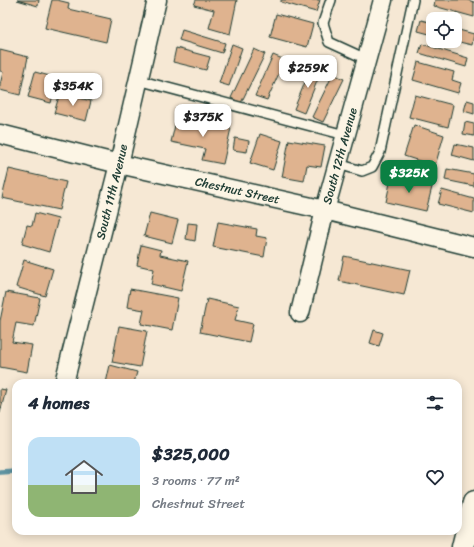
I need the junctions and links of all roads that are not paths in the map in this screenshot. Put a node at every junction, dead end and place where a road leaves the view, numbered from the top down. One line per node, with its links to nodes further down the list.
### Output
1 (157, 0): 6 (street, South 11th Avenue)
2 (331, 0): 5 (lane)
3 (413, 0): 10 (lane)
4 (380, 1): 5 (street, South 12th Avenue)
5 (366, 59): 8 (street, South 12th Avenue)
6 (138, 80): 8 (lane); 9 (street, South 11th Avenue)
7 (0, 134): 9 (street, Chestnut Street)
8 (346, 135): 10 (street, South 12th Avenue)
9 (118, 164): 11 (street, Chestnut Street); 14 (street, South 11th Avenue)
10 (338, 164): 11 (street, South 12th Avenue)
11 (325, 210): 12 (street, Chestnut Street); 13 (street, South 12th Avenue)
12 (474, 247)
13 (300, 314)
14 (65, 379)
15 (474, 503): 16 (main road)
16 (463, 547)

